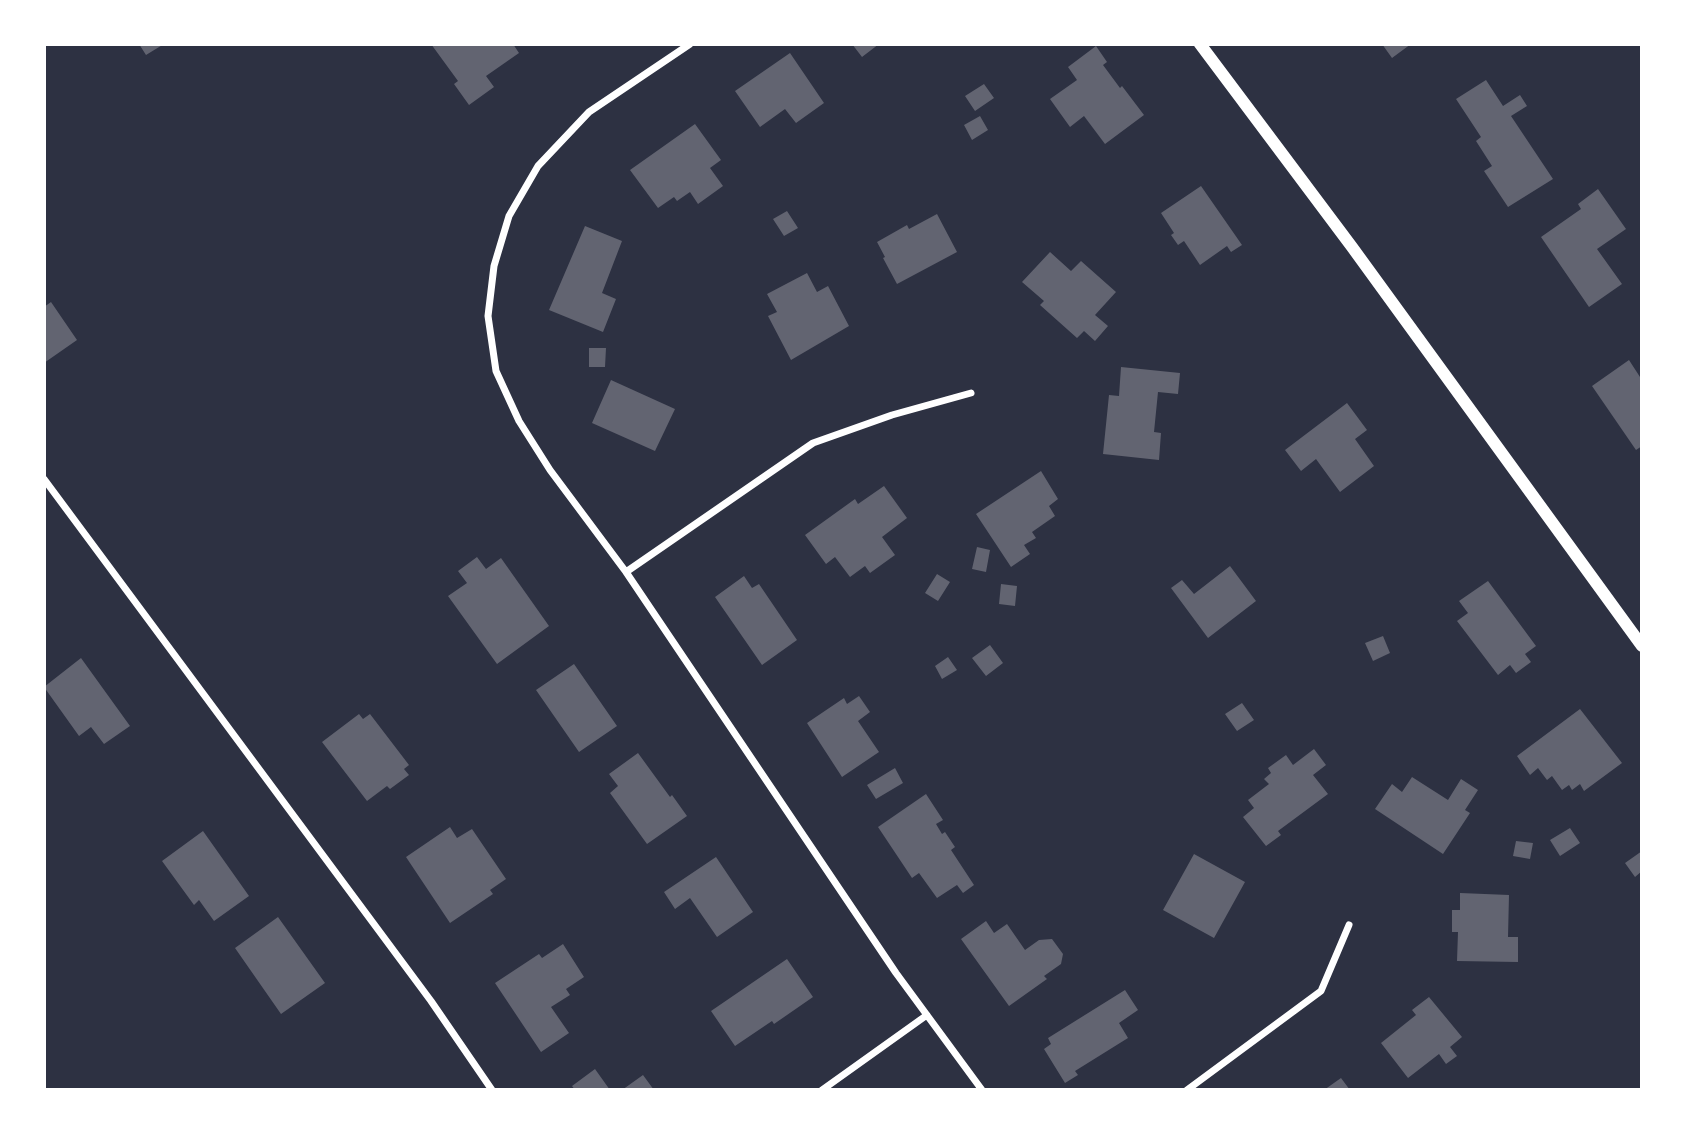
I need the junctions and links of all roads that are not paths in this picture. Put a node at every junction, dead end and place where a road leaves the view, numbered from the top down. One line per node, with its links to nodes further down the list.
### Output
1 (690, 44): 5 (street)
2 (1200, 44): 6 (street)
3 (971, 393): 5 (street)
4 (44, 480): 9 (street)
5 (626, 572): 8 (street)
6 (1642, 646)
7 (1349, 925): 12 (street)
8 (927, 1015): 10 (street); 11 (street)
9 (492, 1090)
10 (822, 1090)
11 (982, 1090)
12 (1187, 1090)

